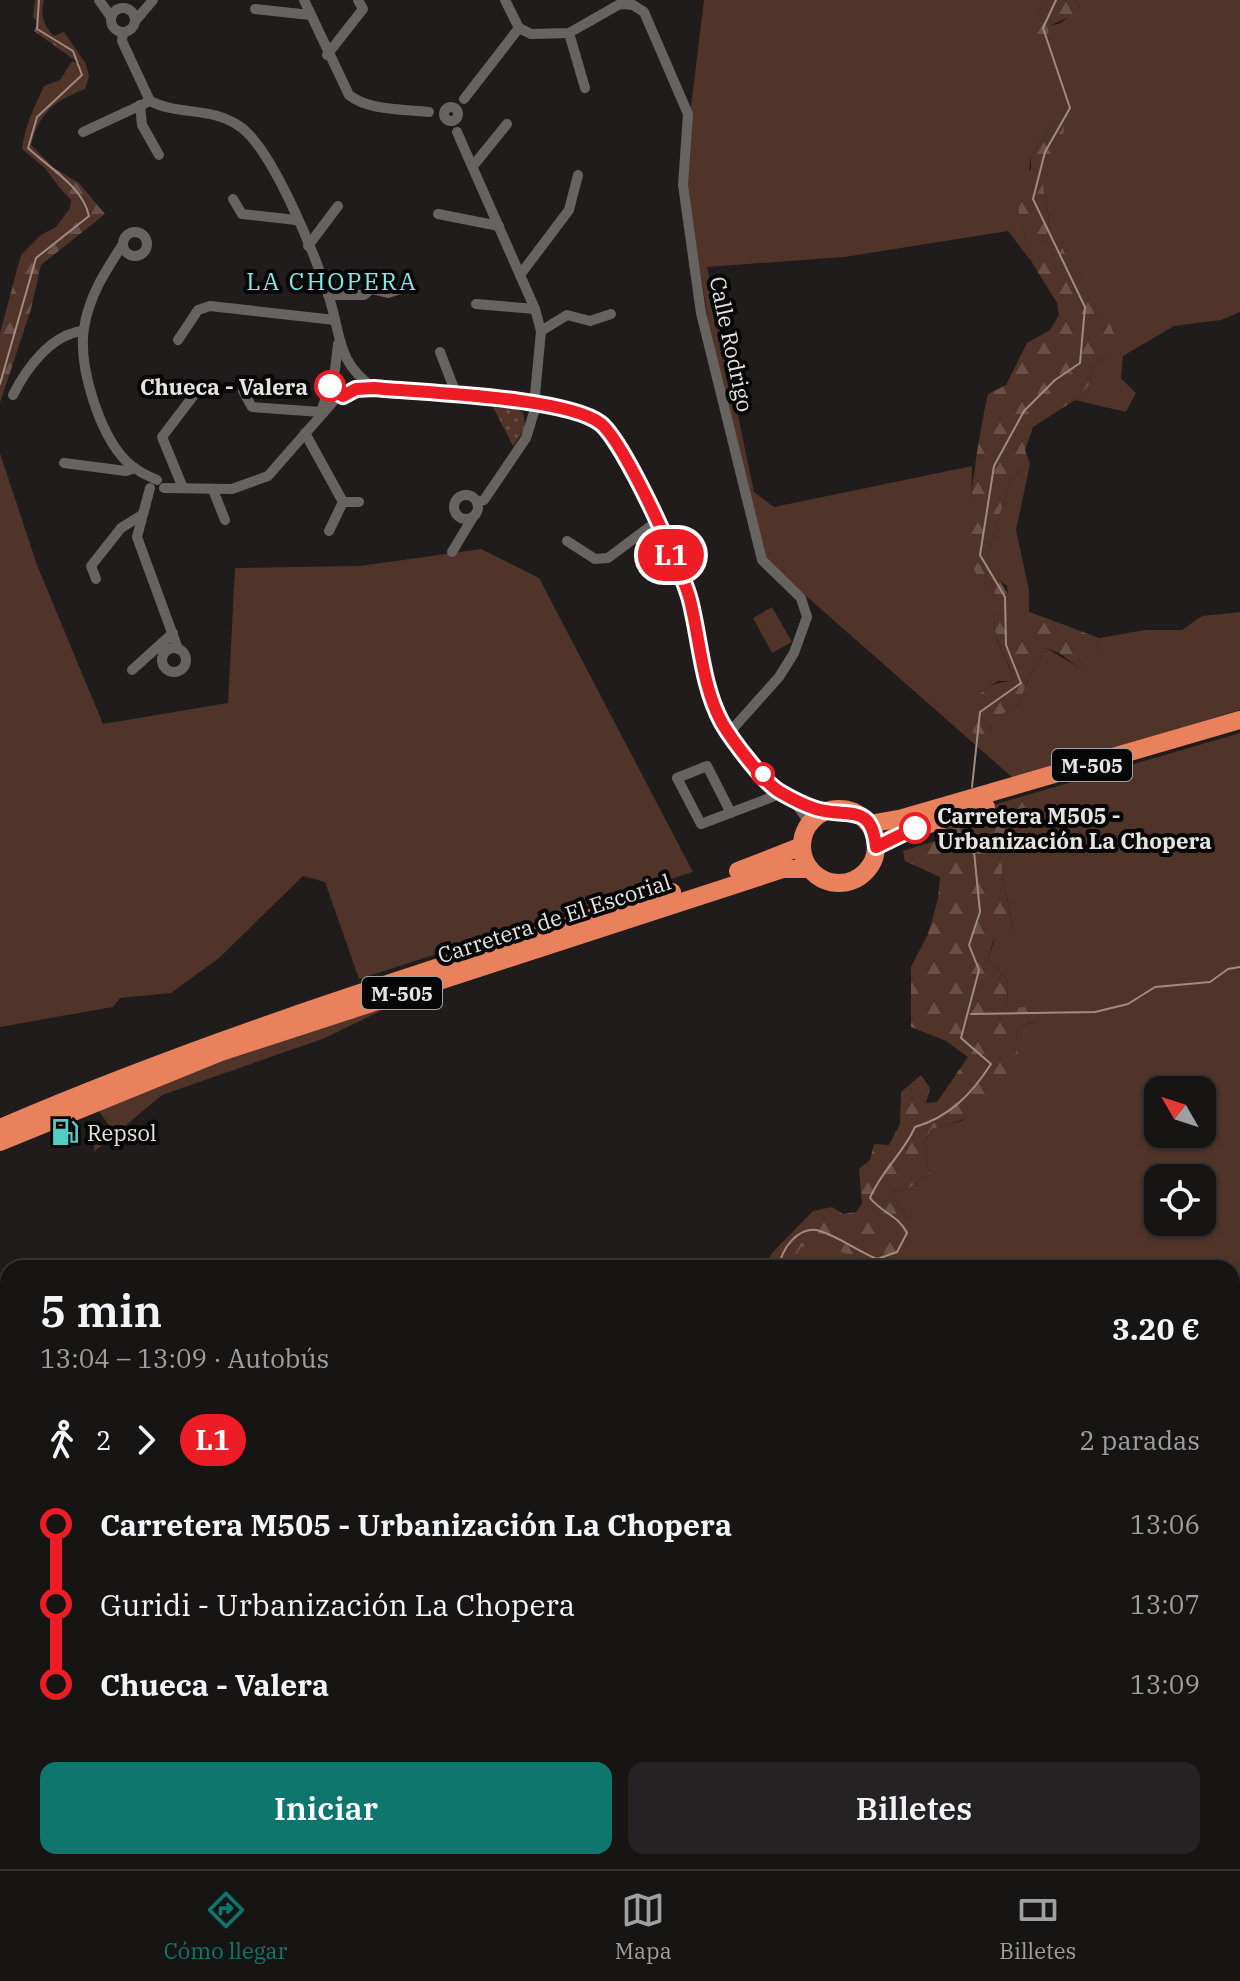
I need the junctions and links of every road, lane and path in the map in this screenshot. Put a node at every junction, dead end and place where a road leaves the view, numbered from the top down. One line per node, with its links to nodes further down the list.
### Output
1 (99, 0): 8 (street)
2 (153, 0): 9 (street)
3 (304, 0): 7 (street)
4 (358, 0): 13 (street)
5 (505, 0): 10 (street)
6 (255, 9): 7 (street)
7 (310, 15): 13 (street)
8 (111, 17): 9 (street); 11 (street)
9 (136, 20): 11 (street)
10 (519, 28): 12 (street, Calle Rodrigo); 16 (street)
11 (123, 32): 15 (street)
12 (569, 33): 14 (street); 75 (street, Calle Rodrigo)
13 (327, 55): 16 (street)
14 (585, 88)
15 (145, 103): 18 (street); 19 (street); 25 (street)
16 (451, 115): 20 (street)
17 (507, 124): 20 (street)
18 (83, 132)
19 (159, 155)
20 (473, 166): 26 (street)
21 (578, 175): 29 (street)
22 (233, 199): 25 (street)
23 (338, 206): 28 (street)
24 (438, 214): 26 (street)
25 (296, 220): 28 (street)
26 (499, 226): 29 (street)
27 (123, 244): 36 (street)
28 (308, 246): 31 (street)
29 (520, 275): 33 (street)
30 (404, 288): 31 (street)
31 (328, 295): 35 (street)
32 (476, 304): 33 (street)
33 (535, 309): 37 (street)
34 (611, 314): 37 (street)
35 (335, 320): 38 (street); 39 (street)
36 (83, 331): 48 (street); 57 (street)
37 (541, 331): 50 (street)
38 (178, 340)
39 (338, 342): 41 (street); 42 (street)
40 (440, 352): 51 (street)
41 (335, 370): 42 (street); 43 (street)
42 (353, 372): 44 (street); 45 (street)
43 (330, 386): 49 (street); 54 (street)
44 (374, 388): 45 (street); 51 (street)
45 (356, 389): 49 (street)
46 (197, 391): 58 (street)
47 (243, 391): 54 (street)
48 (13, 395)
49 (339, 395): 54 (street)
50 (535, 395): 52 (street); 53 (street)
51 (457, 396): 52 (street)
52 (526, 403): 53 (street)
53 (539, 408): 62 (street); 66 (street)
54 (321, 412): 55 (street)
55 (305, 433): 59 (street); 60 (street)
56 (64, 463): 57 (street)
57 (138, 470): 58 (street)
58 (162, 487): 59 (street); 63 (street)
59 (213, 490): 65 (street)
60 (343, 502): 61 (street); 67 (street)
61 (359, 502)
62 (477, 502): 64 (street); 64 (street)
63 (143, 513): 70 (street); 71 (street)
64 (473, 517): 69 (street)
65 (225, 520)
66 (656, 522): 68 (street); 75 (street)
67 (329, 531)
68 (567, 541)
69 (452, 552)
70 (96, 579)
71 (173, 633): 72 (street); 73 (street)
72 (178, 649)
73 (132, 670)
74 (1240, 720): 81 (highway, M-505)
75 (729, 733): 77 (street)
76 (1240, 733): 83 (highway, M-505)
77 (786, 795): 78 (street); 79 (street); 80 (street)
78 (827, 812): 80 (highway); 81 (highway)
79 (731, 813): 79 (street)
80 (810, 824): 82 (highway)
81 (869, 824): 83 (highway)
82 (802, 846): 84 (highway); 85 (highway, Carretera de El Escorial / M-505)
83 (876, 847): 84 (highway, M-505)
84 (810, 869): 86 (highway, Carretera de El Escorial / M-505)
85 (0, 1128)
86 (0, 1142)

